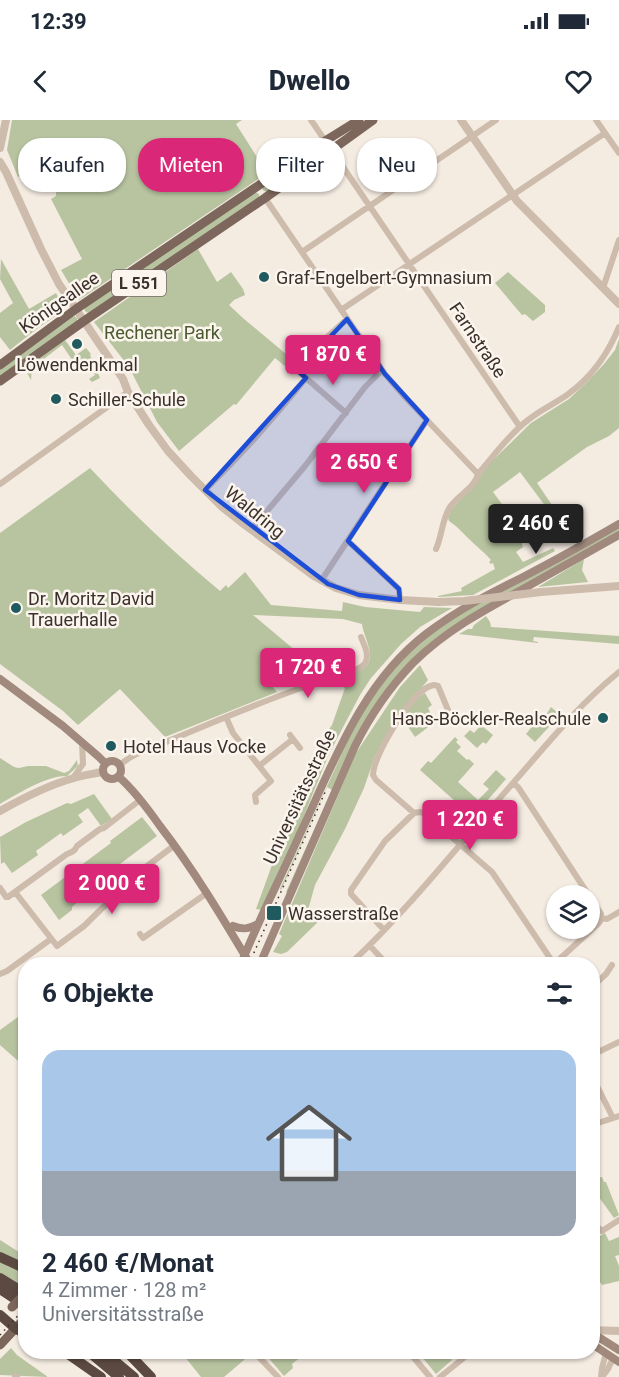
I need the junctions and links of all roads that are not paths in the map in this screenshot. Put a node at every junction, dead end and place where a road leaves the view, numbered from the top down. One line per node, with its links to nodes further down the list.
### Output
1 (6, 120): 14 (street)
2 (322, 120): 8 (street)
3 (359, 120): 12 (main road, Königsallee / L 551)
4 (373, 120): 13 (main road, Königsallee / L 551)
5 (461, 120): 10 (street)
6 (496, 120): 10 (street)
7 (596, 120): 9 (street)
8 (313, 123): 11 (street, Farnstraße)
9 (605, 133): 15 (street); 21 (street)
10 (472, 136): 21 (street); 23 (street)
11 (324, 138)
12 (331, 138)
13 (345, 140)
14 (0, 148)
15 (619, 153)
16 (0, 162): 29 (street, Waldring)
17 (345, 170): 23 (street, Farnstraße)
18 (256, 188): 29 (main road, Königsallee / L 551)
19 (261, 192): 22 (main road)
20 (273, 192): 22 (main road, Königsallee / L 551)
21 (513, 196): 26 (street); 27 (street)
22 (265, 198): 25 (street); 32 (main road, Königsallee / L 551)
23 (369, 206): 25 (street); 26 (street, Farnstraße)
24 (619, 240): 27 (street)
25 (302, 252): 30 (street)
26 (409, 265): 30 (street); 41 (street, Farnstraße)
27 (603, 288): 28 (street)
28 (619, 304)
29 (76, 309): 32 (street, Waldring); 34 (main road, Königsallee / L 551)
30 (342, 310): 31 (street)
31 (347, 319): 35 (street); 36 (street)
32 (84, 321): 37 (main road, Königsallee / L 551); 38 (street, Waldring)
33 (619, 327): 41 (street)
34 (0, 365)
35 (382, 369): 39 (street); 40 (street)
36 (306, 378): 39 (street); 44 (street)
37 (0, 381)
38 (128, 392): 43 (street); 44 (street, Waldring)
39 (346, 412): 46 (street)
40 (427, 420): 42 (street); 48 (street)
41 (520, 427): 42 (street)
42 (478, 474): 49 (street)
43 (0, 484)
44 (205, 490): 46 (street, Waldring)
45 (619, 524): 77 (main road, Universitätsstraße)
46 (251, 530): 50 (street, Waldring)
47 (619, 535): 88 (main road, Universitätsstraße)
48 (348, 541): 50 (street); 52 (street)
49 (436, 549)
50 (321, 580): 52 (street, Waldring)
51 (619, 586): 52 (street, Waldring, bridge)
52 (400, 600)
53 (361, 637): 57 (street)
54 (619, 672): 65 (street)
55 (0, 679): 58 (main road)
56 (448, 710): 69 (street)
57 (226, 717): 60 (street); 61 (street)
58 (82, 742): 62 (main road); 64 (street)
59 (300, 748): 61 (street)
60 (120, 765): 62 (main road); 63 (main road)
61 (259, 766): 67 (street)
62 (104, 768): 63 (main road); 64 (street)
63 (119, 777): 66 (main road)
64 (73, 778): 68 (street)
65 (513, 783): 70 (street); 76 (street)
66 (140, 800): 71 (main road); 73 (street)
67 (256, 802)
68 (0, 811)
69 (414, 813): 70 (street); 79 (street)
70 (460, 844): 79 (street); 91 (street)
71 (175, 845): 74 (main road); 81 (street)
72 (0, 888): 73 (street)
73 (15, 892): 81 (street)
74 (209, 896): 78 (main road); 80 (street); 83 (main road)
75 (619, 912): 76 (street)
76 (601, 918): 92 (street)
77 (258, 924): 78 (main road); 83 (main road, Universitätsstraße)
78 (232, 926): 83 (main road)
79 (384, 930): 82 (street)
80 (140, 933)
81 (51, 939): 84 (street)
82 (370, 946): 89 (street); 90 (street)
83 (246, 952): 85 (main road, Universitätsstraße); 86 (main road); 87 (main road)
84 (26, 957)
85 (244, 957)
86 (248, 957)
87 (251, 957)
88 (261, 957)
89 (358, 957)
90 (380, 957)
91 (549, 957)
92 (562, 957)
93 (18, 963): 95 (street)
94 (612, 965): 96 (street)
95 (0, 974)
96 (600, 980)
97 (619, 1042): 98 (street)
98 (600, 1051)
99 (600, 1090): 100 (street)
100 (616, 1117): 101 (street)
101 (600, 1122)
102 (619, 1220): 103 (street)
103 (600, 1230)
104 (0, 1257): 105 (highway)
105 (18, 1265)
106 (0, 1278): 107 (highway)
107 (18, 1288)
108 (0, 1289): 110 (highway)
109 (18, 1301): 111 (main road, bridge)
110 (18, 1301)
111 (1, 1318): 113 (highway)
112 (18, 1325): 113 (main road)
113 (15, 1328): 114 (highway); 118 (main road)
114 (18, 1330)
115 (600, 1332): 116 (street)
116 (619, 1333): 119 (street)
117 (600, 1337): 119 (main road)
118 (0, 1345)
119 (616, 1348): 121 (main road)
120 (600, 1349): 121 (main road)
121 (613, 1358): 136 (street)
122 (75, 1359): 129 (highway)
123 (97, 1359): 130 (highway)
124 (112, 1359): 131 (highway)
125 (134, 1359): 132 (highway)
126 (263, 1359): 133 (street)
127 (416, 1359): 134 (street)
128 (462, 1359): 135 (street)
129 (101, 1377)
130 (119, 1377)
131 (134, 1377)
132 (151, 1377)
133 (278, 1377)
134 (430, 1377)
135 (440, 1377)
136 (602, 1377)

